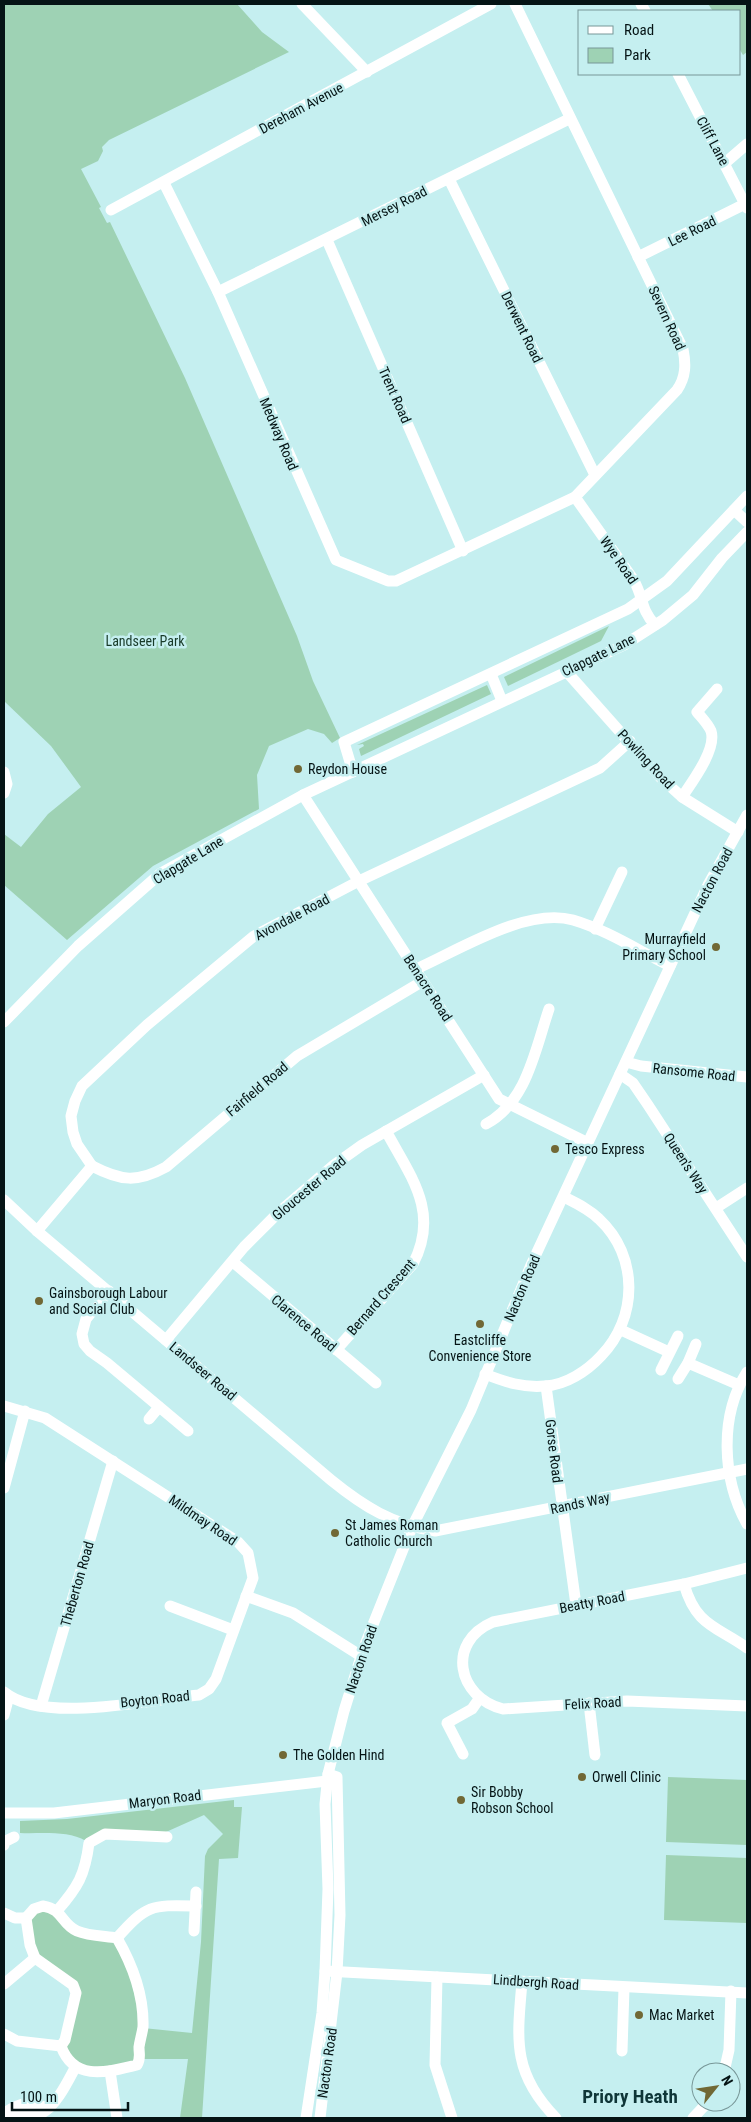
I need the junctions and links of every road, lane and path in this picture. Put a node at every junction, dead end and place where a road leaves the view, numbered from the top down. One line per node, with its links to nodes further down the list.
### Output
1 (302, 4): 4 (street)
2 (491, 4): 4 (street, Dereham Avenue)
3 (515, 4): 6 (street, Severn Road)
4 (368, 72): 10 (street, Dereham Avenue)
5 (679, 75): 8 (street, Cliff Lane)
6 (569, 119): 9 (street, Mersey Road); 14 (street, Severn Road)
7 (747, 144): 8 (street)
8 (725, 162): 11 (street, Cliff Lane)
9 (448, 179): 13 (street, Mersey Road); 16 (street, Derwent Road)
10 (164, 183): 12 (street, Dereham Avenue); 15 (street, Medway Road)
11 (746, 206): 14 (street, Lee Road)
12 (111, 210)
13 (327, 240): 15 (street, Mersey Road); 22 (street, Trent Road)
14 (638, 257): 16 (street, Severn Road)
15 (218, 292): 22 (street, Medway Road)
16 (596, 475): 18 (street, Severn Road)
17 (747, 496): 19 (street, Clapgate Lane)
18 (575, 497): 22 (street, Severn Road); 23 (street, Wye Road)
19 (734, 510): 20 (street); 23 (street, Clapgate Lane)
20 (747, 522)
21 (747, 532): 24 (street, Clapgate Lane)
22 (463, 551)
23 (642, 600): 24 (street, Wye Road); 26 (street, Clapgate Lane)
24 (655, 625): 25 (street, Clapgate Lane)
25 (566, 671): 28 (street, Clapgate Lane); 29 (street, Powling Road)
26 (490, 674): 28 (street); 31 (street, Clapgate Lane)
27 (717, 689): 34 (street)
28 (502, 701): 31 (street, Clapgate Lane)
29 (630, 741): 34 (street, Powling Road); 38 (street, Avondale Road)
30 (4, 772): 32 (street)
31 (353, 772): 33 (street, Clapgate Lane)
32 (4, 793)
33 (303, 795): 38 (street, Benacre Road); 44 (street, Clapgate Lane)
34 (682, 797): 36 (street, Powling Road)
35 (747, 815): 36 (street, Nacton Road)
36 (738, 832): 40 (street, Nacton Road)
37 (622, 872): 39 (street)
38 (358, 881): 41 (street, Benacre Road); 55 (street, Avondale Road)
39 (595, 929): 40 (street); 41 (street)
40 (670, 966): 45 (street, Nacton Road)
41 (416, 970): 42 (street, Benacre Road)
42 (423, 980): 48 (street, Benacre Road); 55 (street, Fairfield Road)
43 (549, 1009): 51 (street)
44 (4, 1022)
45 (626, 1062): 46 (street, Ransome Road); 47 (street, Nacton Road)
46 (641, 1066): 49 (street, Ransome Road); 50 (street, Ransome Road)
47 (620, 1074): 50 (street, Queen's Way); 54 (street, Nacton Road)
48 (484, 1075): 51 (street, Benacre Road); 53 (street, Gloucester Road)
49 (747, 1077)
50 (633, 1083): 59 (street, Queen's Way)
51 (510, 1106): 52 (street); 54 (street, Benacre Road)
52 (486, 1124)
53 (386, 1131): 62 (street, Gloucester Road); 68 (street, Bernard Crescent)
54 (588, 1143): 57 (street, Nacton Road)
55 (92, 1166): 60 (street)
56 (747, 1188): 59 (street)
57 (564, 1197): 64 (street); 73 (street, Nacton Road)
58 (4, 1200): 60 (street, Landseer Road)
59 (716, 1208): 61 (street, Queen's Way)
60 (37, 1231): 63 (street, Landseer Road)
61 (747, 1257)
62 (233, 1262): 66 (street, Gloucester Road); 68 (street, Clarence Road)
63 (109, 1291): 66 (street, Landseer Road); 79 (street)
64 (621, 1330): 69 (street); 77 (street)
65 (678, 1336): 69 (street)
66 (166, 1340): 89 (street, Landseer Road)
67 (696, 1344): 70 (street)
68 (336, 1350): 75 (street, Clarence Road)
69 (669, 1352): 71 (street)
70 (688, 1363): 74 (street); 76 (street)
71 (661, 1370)
72 (747, 1372): 76 (street)
73 (485, 1374): 77 (street); 89 (street, Nacton Road)
74 (678, 1379)
75 (376, 1383)
76 (739, 1385): 85 (street)
77 (546, 1386): 87 (street, Gorse Road)
78 (4, 1406): 80 (street, Mildmay Road)
79 (160, 1407): 81 (street); 82 (street)
80 (25, 1411): 83 (street, Mildmay Road); 86 (street)
81 (149, 1419)
82 (188, 1432)
83 (113, 1461): 92 (street, Mildmay Road); 101 (street, Theberton Road)
84 (747, 1469): 85 (street, Rands Way)
85 (730, 1473): 87 (street, Rands Way); 88 (street)
86 (4, 1488)
87 (562, 1507): 89 (street, Rands Way); 93 (street, Gorse Road)
88 (747, 1524)
89 (412, 1527): 97 (street, Nacton Road)
90 (747, 1568): 91 (street, Beatty Road)
91 (684, 1584): 93 (street, Beatty Road); 96 (street)
92 (246, 1596): 95 (street, Boyton Road); 97 (street)
93 (576, 1605): 99 (street, Beatty Road)
94 (170, 1606): 95 (street)
95 (233, 1630): 101 (street, Boyton Road)
96 (747, 1648)
97 (361, 1656): 106 (street, Nacton Road)
98 (7, 1694): 101 (street, Boyton Road); 103 (street)
99 (479, 1699): 100 (street, Felix Road); 104 (street)
100 (589, 1703): 102 (street, Felix Road); 105 (street)
101 (41, 1706)
102 (747, 1706)
103 (4, 1715)
104 (462, 1754)
105 (595, 1755)
106 (327, 1778): 107 (street, Maryon Road); 119 (street, Nacton Road); 120 (street, Nacton Road)
107 (4, 1813)
108 (14, 1837): 110 (street)
109 (167, 1837): 113 (street)
110 (4, 1845)
111 (196, 1892): 112 (street)
112 (196, 1906): 116 (street); 117 (street)
113 (58, 1911): 115 (street); 117 (street)
114 (4, 1913): 115 (street)
115 (26, 1918): 118 (street)
116 (194, 1931)
117 (117, 1938): 131 (street)
118 (35, 1958): 123 (street); 128 (street)
119 (325, 1971): 120 (street, Lindbergh Road); 137 (street, Nacton Road)
120 (337, 1972): 121 (street, Lindbergh Road); 138 (street, Nacton Road)
121 (437, 1977): 122 (street, Lindbergh Road); 139 (street)
122 (522, 1982): 124 (street, Lindbergh Road); 140 (street)
123 (4, 1984)
124 (624, 1988): 125 (street, Lindbergh Road); 129 (street)
125 (731, 1991): 126 (street, Lindbergh Road); 130 (street)
126 (747, 1993)
127 (4, 2034): 128 (street)
128 (61, 2046): 132 (street)
129 (622, 2051)
130 (726, 2062)
131 (110, 2071): 132 (street); 136 (street)
132 (73, 2072): 133 (street)
133 (49, 2108): 134 (street); 135 (street)
134 (6, 2118)
135 (15, 2118)
136 (117, 2118)
137 (306, 2118)
138 (320, 2118)
139 (452, 2118)
140 (556, 2118)

